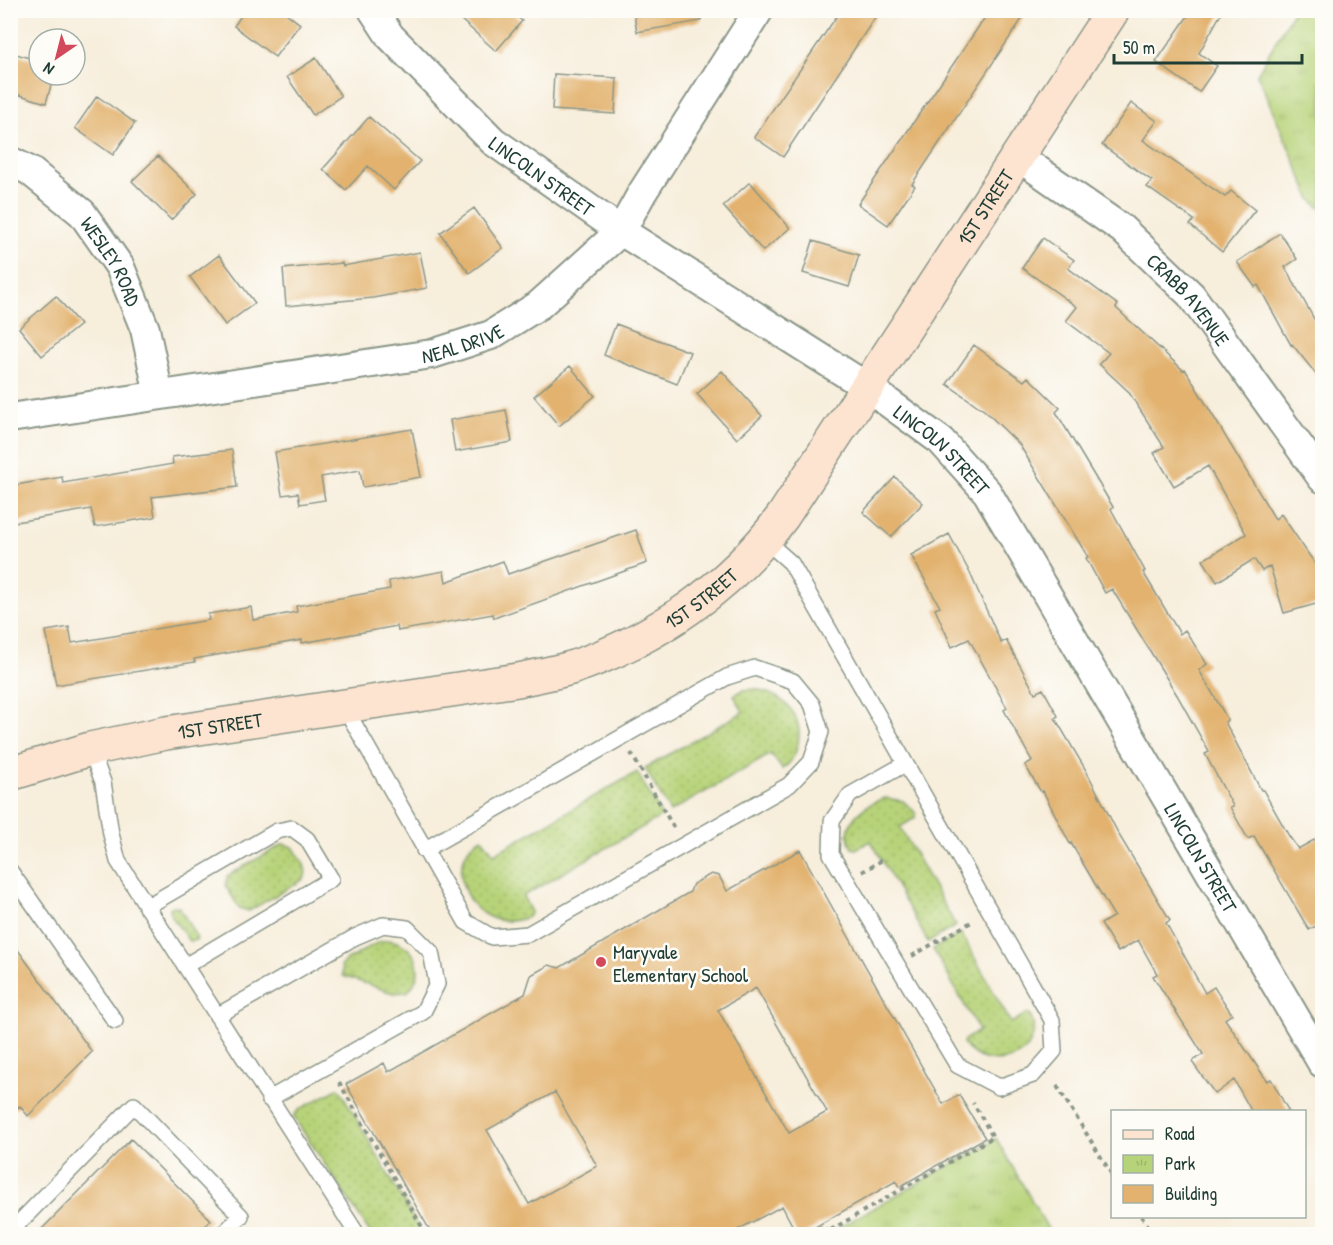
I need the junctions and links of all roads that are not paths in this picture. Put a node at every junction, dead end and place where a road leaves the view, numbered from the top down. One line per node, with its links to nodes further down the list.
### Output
1 (373, 10): 6 (street, LINCOLN STREET)
2 (759, 10): 6 (street, NEAL DRIVE)
3 (1113, 10): 4 (street, 1ST STREET)
4 (1017, 156): 7 (street, 1ST STREET); 10 (street, CRABB AVENUE)
5 (10, 161): 8 (street, WESLEY ROAD)
6 (621, 231): 7 (street, LINCOLN STREET); 8 (street, NEAL DRIVE)
7 (867, 387): 11 (street, 1ST STREET); 22 (street, LINCOLN STREET)
8 (159, 395): 9 (street, NEAL DRIVE)
9 (10, 418)
10 (1323, 478)
11 (765, 540): 12 (street, 1ST STREET); 14 (lane)
12 (344, 706): 13 (street, 1ST STREET); 16 (lane)
13 (90, 749): 15 (street, 1ST STREET); 18 (lane)
14 (905, 764): 14 (lane)
15 (10, 774)
16 (424, 850): 16 (lane)
17 (10, 871): 21 (lane)
18 (146, 907): 19 (lane); 19 (lane)
19 (185, 966): 20 (lane)
20 (217, 1016): 23 (lane); 23 (lane)
21 (115, 1021)
22 (1323, 1063)
23 (269, 1099): 26 (lane)
24 (10, 1232): 25 (lane)
25 (223, 1234)
26 (357, 1234)

